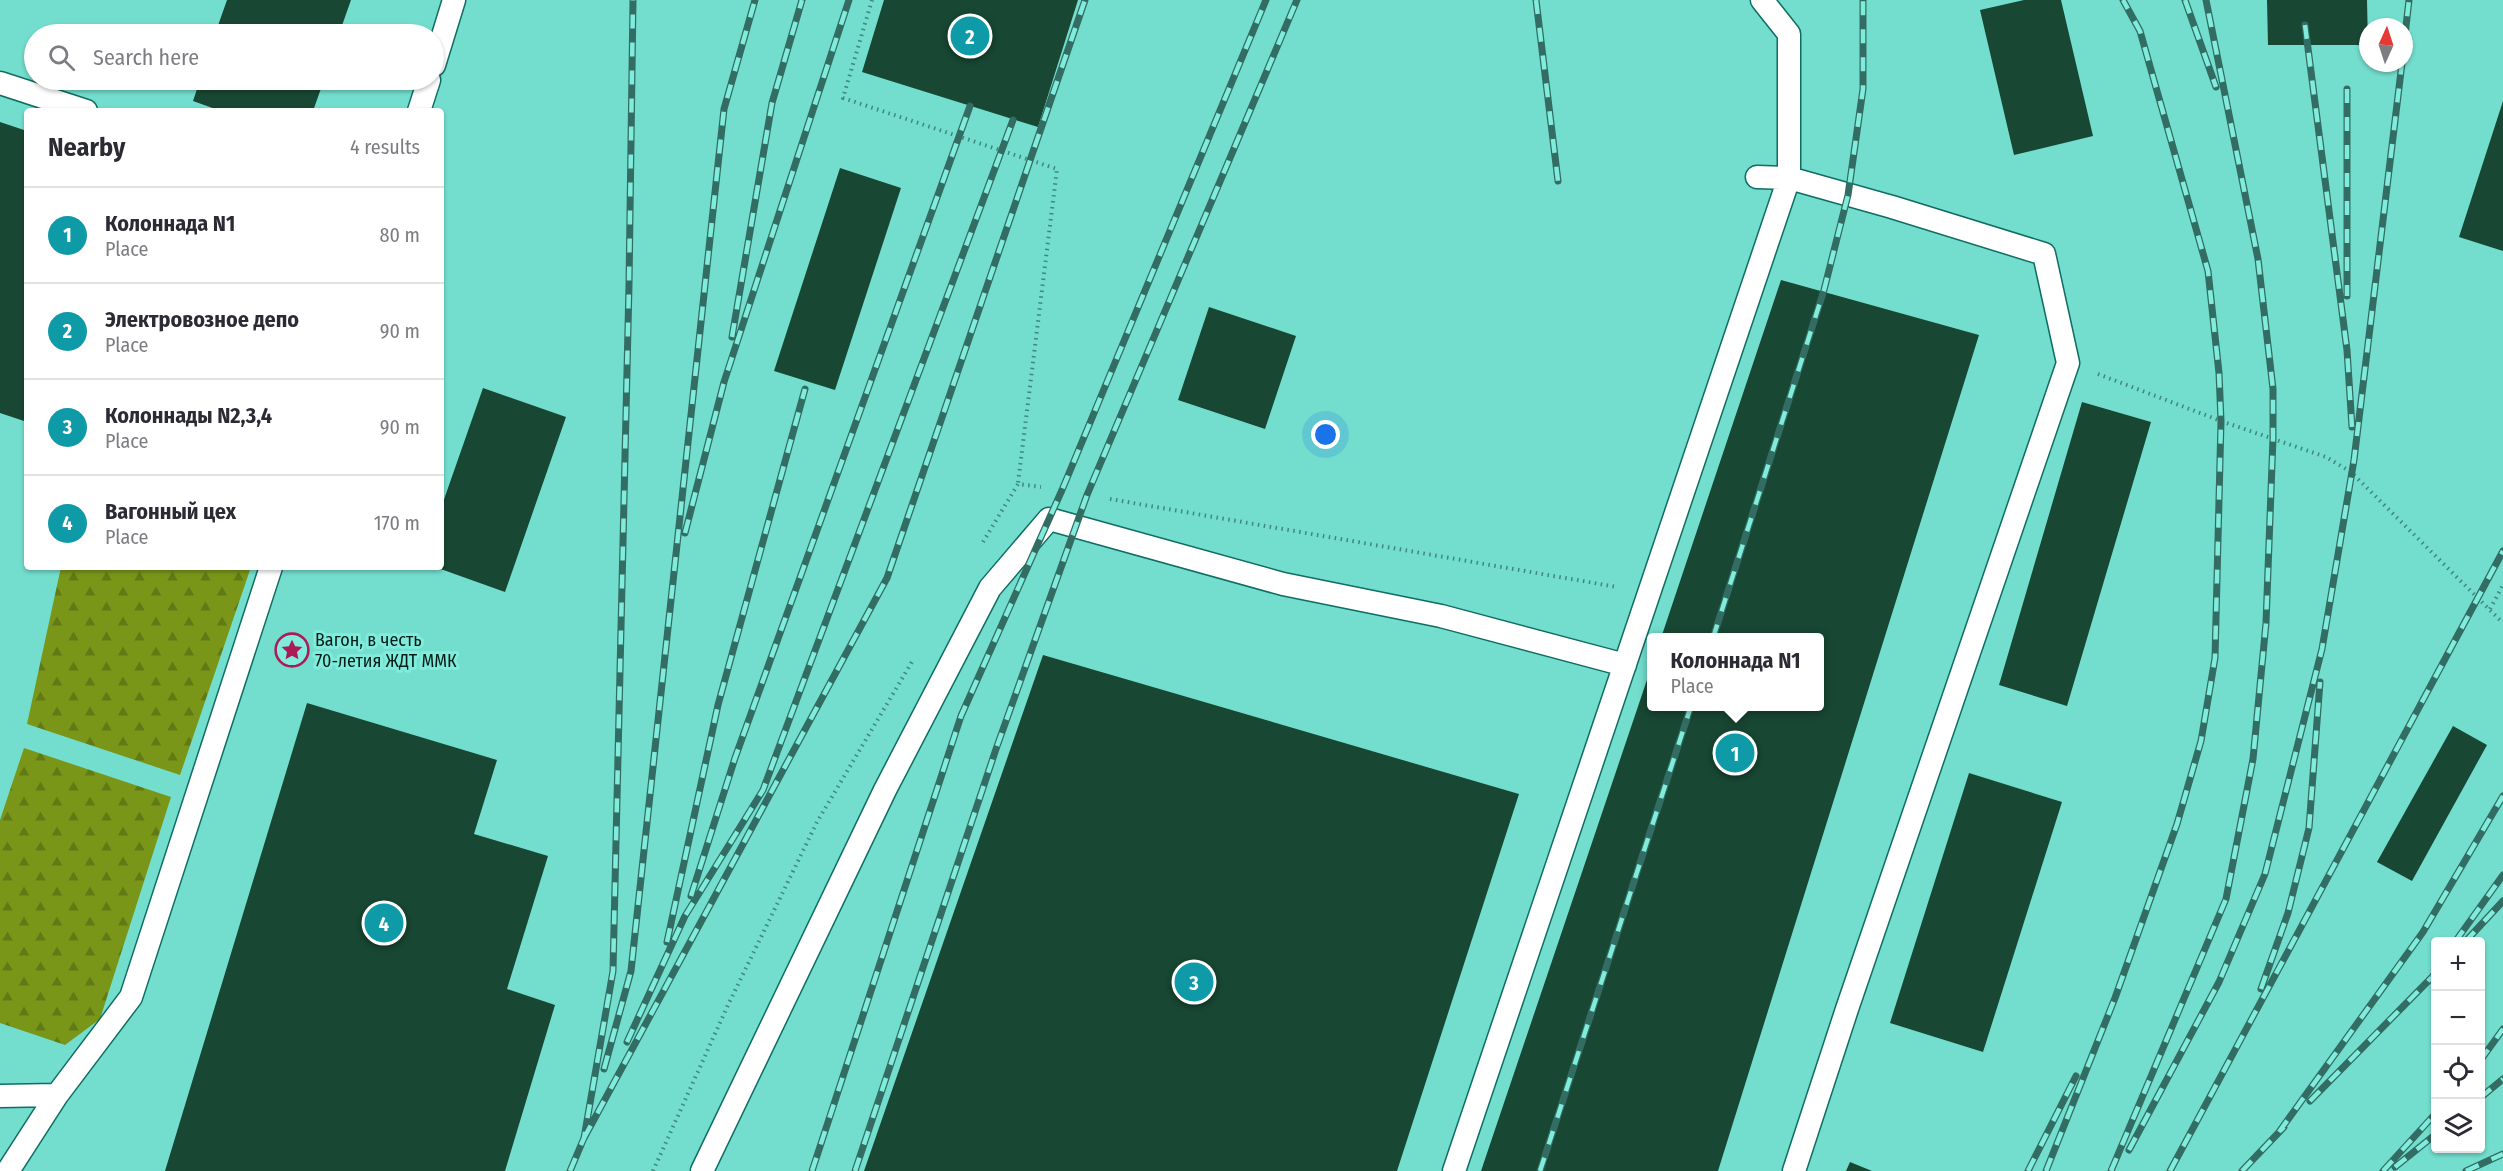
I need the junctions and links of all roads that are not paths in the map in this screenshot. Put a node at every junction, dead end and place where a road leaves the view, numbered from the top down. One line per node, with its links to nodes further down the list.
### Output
1 (454, 0): 3 (lane)
2 (1762, 0): 9 (lane)
3 (444, 32)
4 (0, 83): 6 (lane)
5 (426, 90): 7 (lane)
6 (77, 108)
7 (420, 108)
8 (1757, 177): 9 (lane)
9 (1789, 178): 11 (lane); 17 (lane)
10 (271, 570): 12 (lane)
11 (1625, 665): 15 (lane); 16 (lane)
12 (57, 1095): 13 (lane); 14 (lane)
13 (0, 1096)
14 (8, 1171)
15 (702, 1171)
16 (1454, 1171)
17 (1794, 1171)

